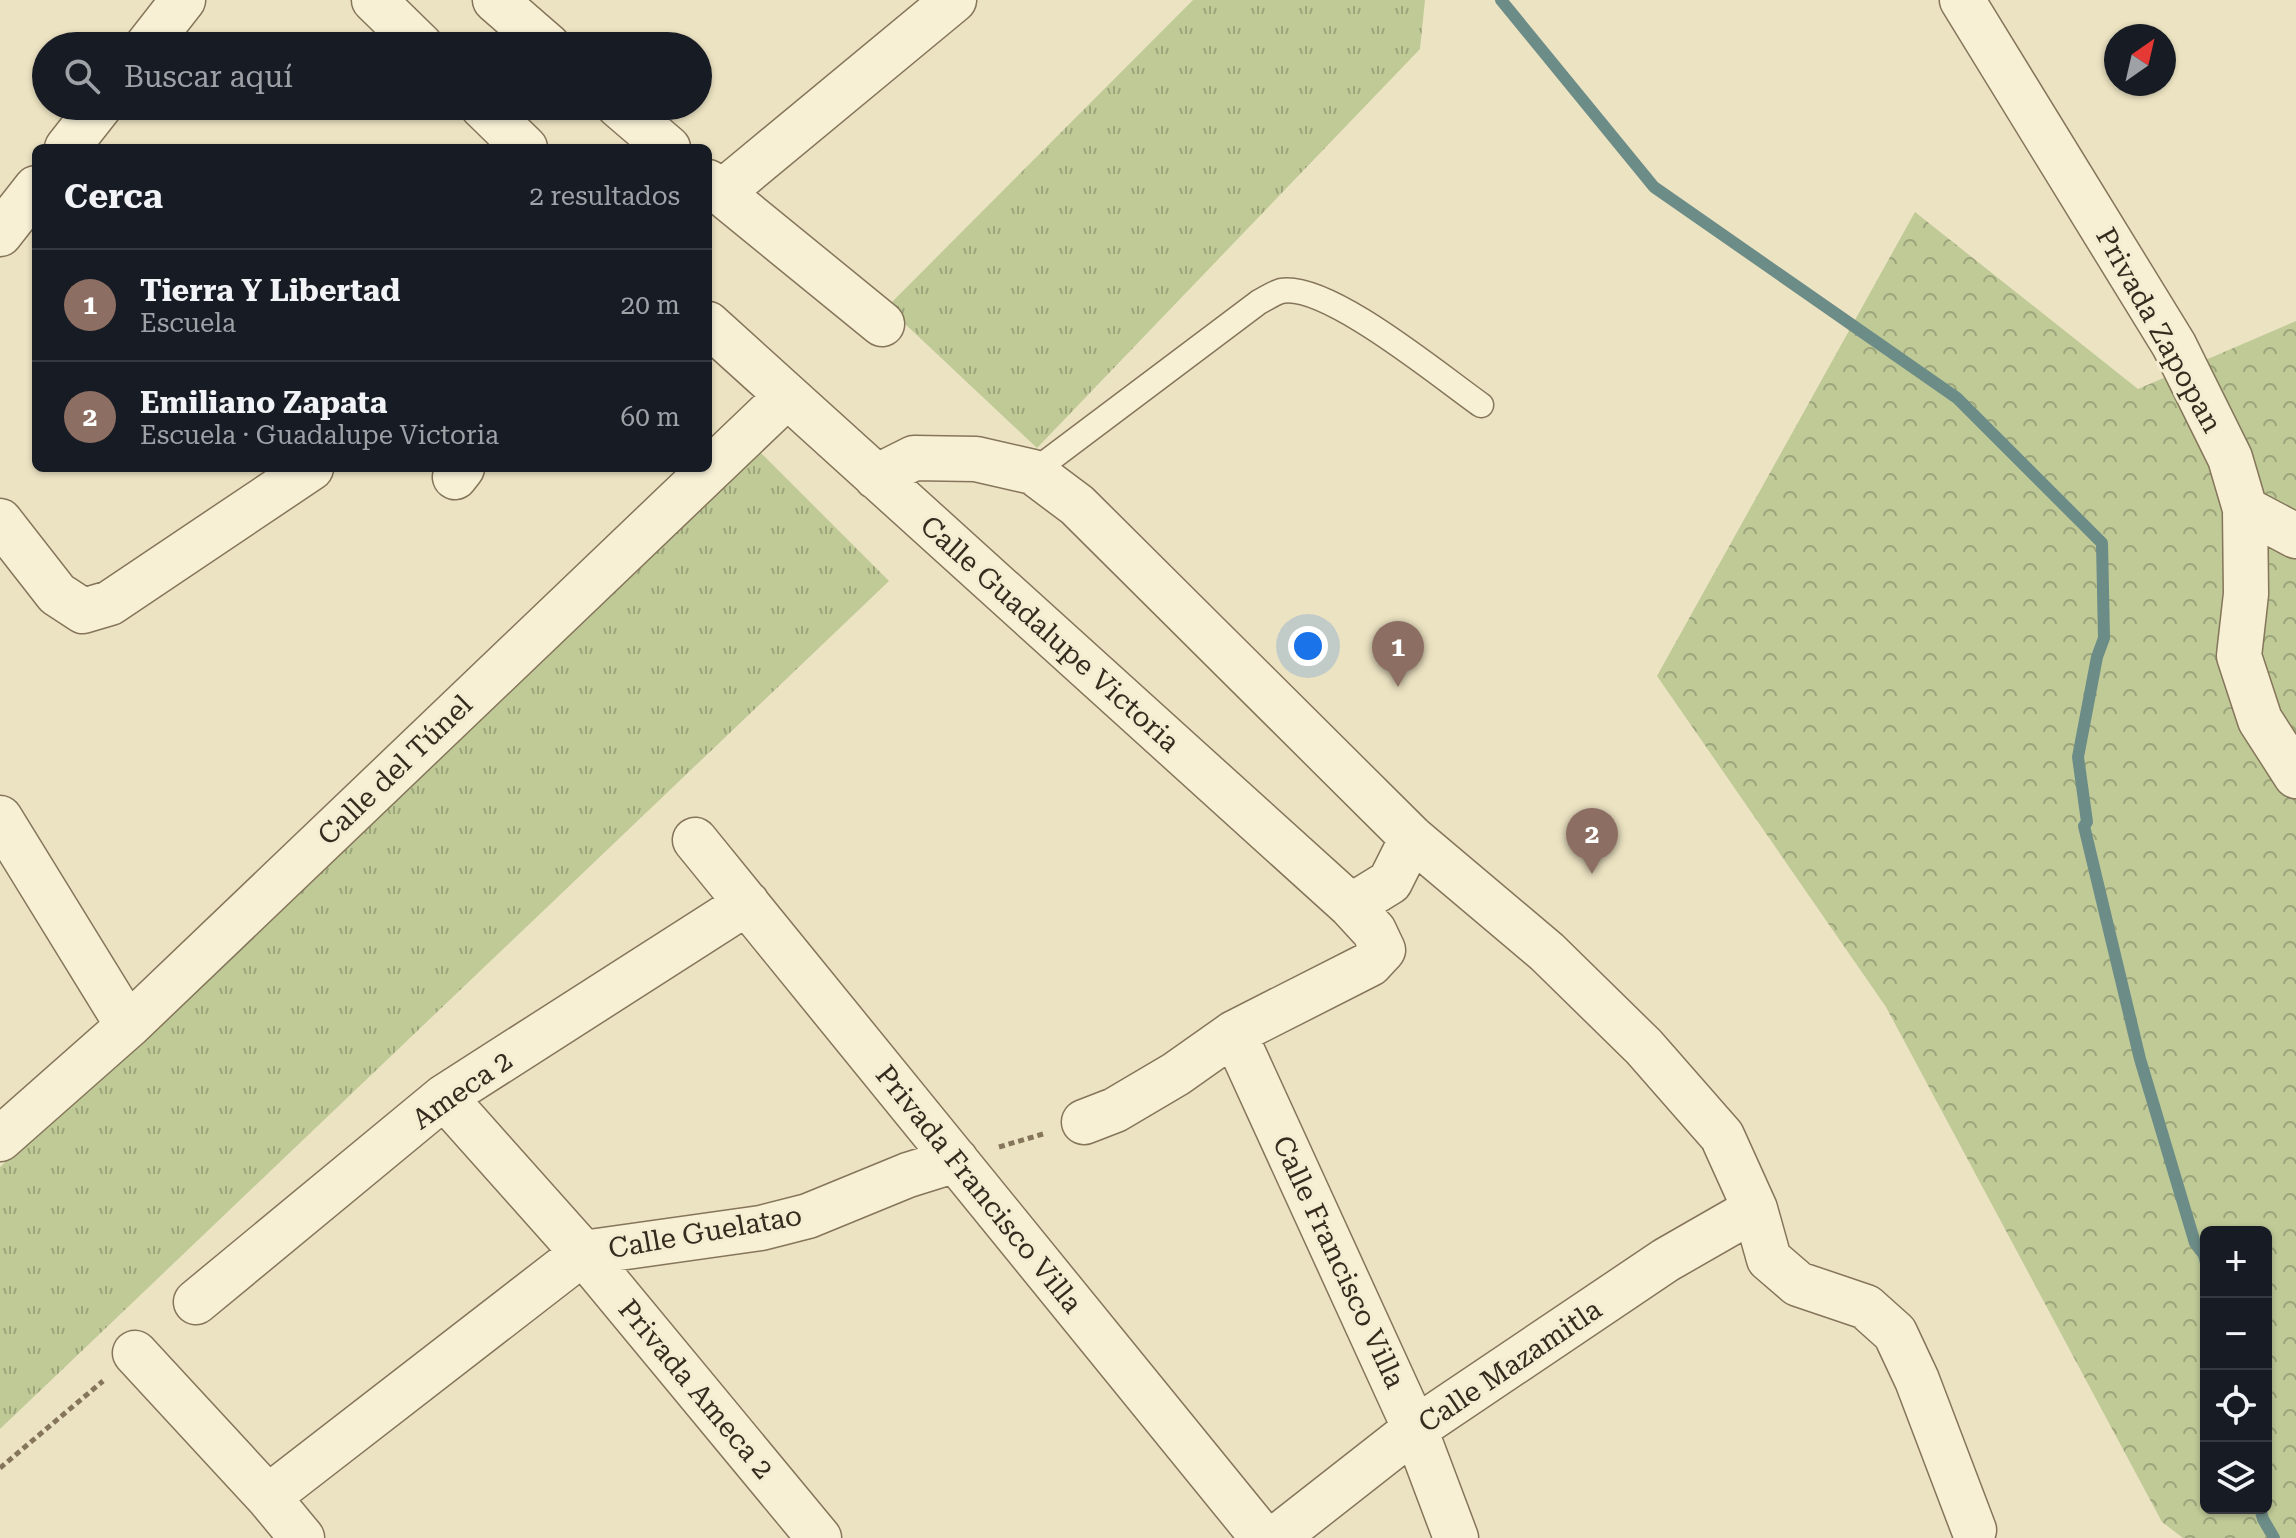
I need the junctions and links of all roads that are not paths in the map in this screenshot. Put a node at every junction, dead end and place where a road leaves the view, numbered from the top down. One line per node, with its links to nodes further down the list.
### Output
1 (183, 0): 6 (street)
2 (374, 0): 7 (street)
3 (495, 0): 8 (street)
4 (954, 0): 15 (street)
5 (1962, 0): 27 (street, Privada Zapopan)
6 (158, 32)
7 (407, 32)
8 (532, 32)
9 (89, 120): 12 (street)
10 (496, 120): 13 (street)
11 (635, 120): 14 (street)
12 (70, 144)
13 (521, 144)
14 (663, 144)
15 (714, 188): 18 (street)
16 (32, 193): 17 (street)
17 (0, 234)
18 (882, 324)
19 (712, 328): 20 (street, Calle Guadalupe Victoria)
20 (787, 396): 22 (street, Calle del Túnel); 26 (street, Calle Guadalupe Victoria)
21 (1481, 405): 25 (lane)
22 (712, 468)
23 (305, 472): 28 (street)
24 (708, 472): 36 (street, Calle del Túnel)
25 (1033, 472): 26 (street); 32 (street)
26 (876, 477): 35 (street, Calle Guadalupe Victoria)
27 (2245, 509): 29 (street); 30 (street, Privada Zapopan)
28 (0, 521)
29 (2296, 536)
30 (2296, 776)
31 (0, 818): 36 (street)
32 (1412, 838): 35 (street); 42 (street)
33 (695, 840): 34 (street, Privada Francisco Villa)
34 (747, 903): 38 (street, Ameca 2); 41 (street, Privada Francisco Villa)
35 (1351, 906): 37 (street, Calle Guadalupe Victoria)
36 (128, 1026): 40 (street, Calle del Túnel)
37 (1234, 1033): 39 (street); 46 (street, Calle Francisco Villa)
38 (444, 1097): 43 (street, Privada Ameca 2); 44 (street, Ameca 2)
39 (1084, 1122)
40 (0, 1139)
41 (956, 1160): 43 (street, Calle Guelatao); 51 (street, Privada Francisco Villa)
42 (1755, 1209): 46 (street, Calle Mazamitla); 48 (street)
43 (583, 1253): 47 (street, Calle Guelatao); 50 (street, Privada Ameca 2)
44 (196, 1302)
45 (135, 1353): 47 (street)
46 (1415, 1429): 52 (street, Calle Mazamitla); 53 (street, Calle Francisco Villa)
47 (268, 1497): 49 (street)
48 (1975, 1535)
49 (302, 1538)
50 (819, 1538)
51 (1263, 1538)
52 (1276, 1538)
53 (1456, 1538)

